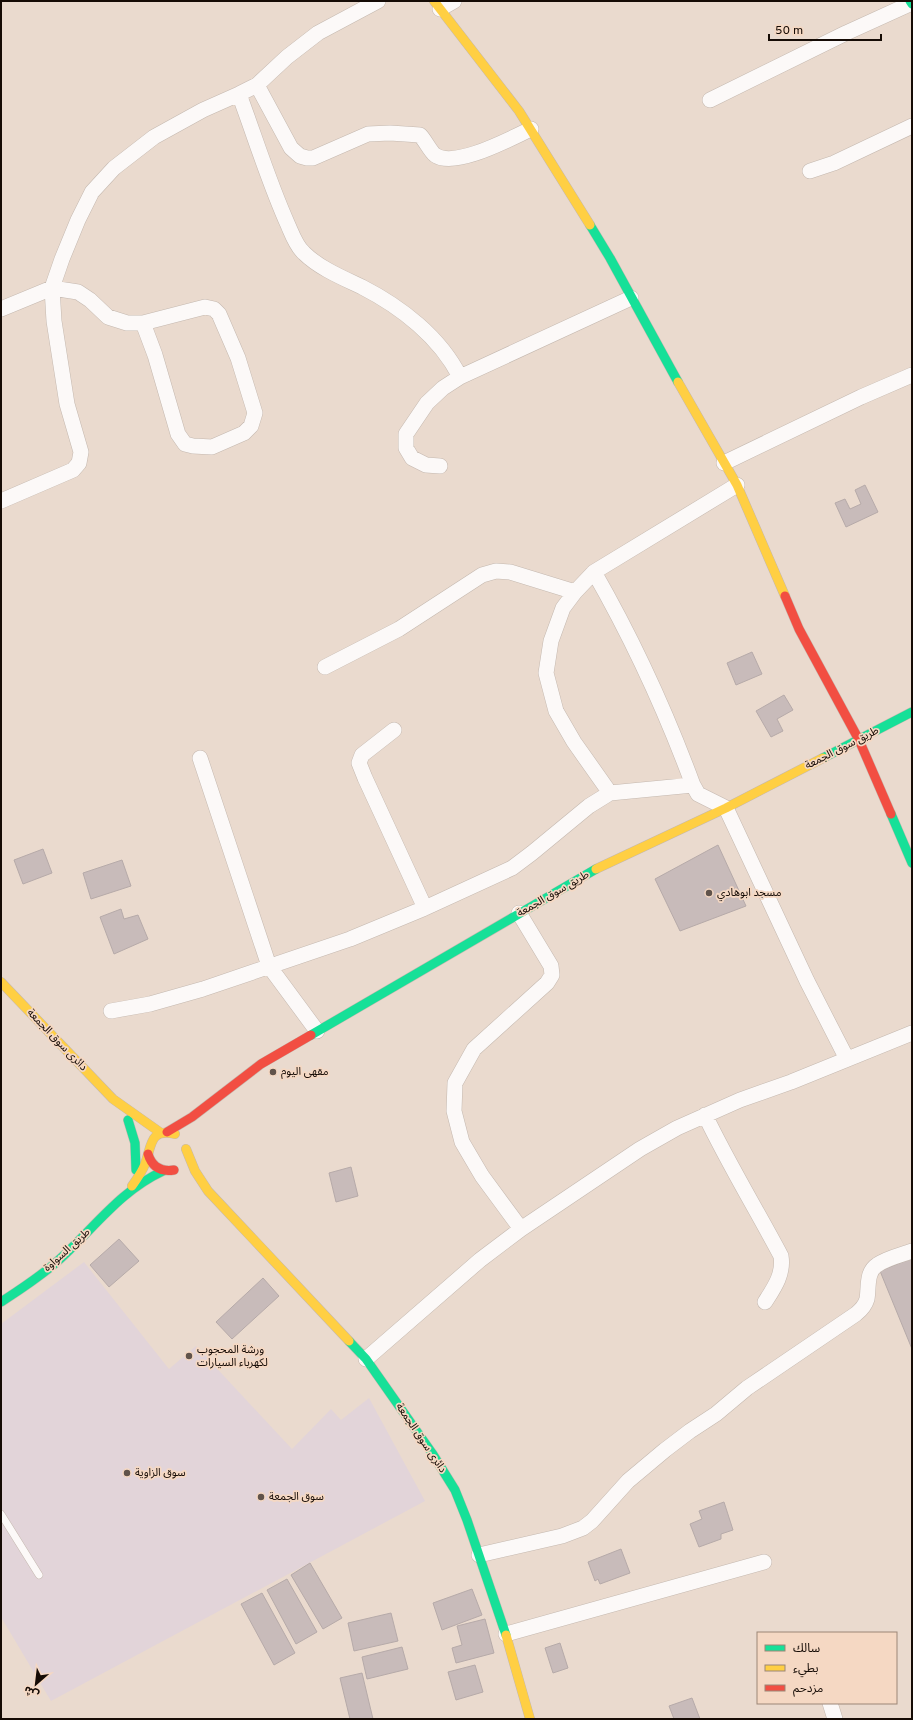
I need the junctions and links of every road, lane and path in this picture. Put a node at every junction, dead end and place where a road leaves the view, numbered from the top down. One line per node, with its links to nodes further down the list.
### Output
1 (378, 1): 6 (street)
2 (454, 1): 5 (street)
3 (910, 1): 4 (street)
4 (912, 4): 8 (street)
5 (437, 5): 10 (street)
6 (257, 85): 7 (street); 10 (street)
7 (239, 94): 12 (street); 17 (street)
8 (710, 100)
9 (912, 126): 11 (street)
10 (531, 128): 13 (street)
11 (810, 171)
12 (52, 288): 14 (street); 15 (street); 21 (street)
13 (631, 298): 17 (street); 18 (street)
14 (1, 309)
15 (143, 323): 15 (street)
16 (912, 375): 18 (street)
17 (460, 377): 19 (street)
18 (724, 463): 20 (street)
19 (440, 466)
20 (737, 485): 22 (street); 27 (street)
21 (1, 501)
22 (594, 572): 23 (street); 29 (street)
23 (575, 592): 24 (street); 30 (street)
24 (325, 667)
25 (912, 712): 27 (street, طريق سوق الجمعة)
26 (394, 730): 33 (street)
27 (859, 740): 31 (street, طريق سوق الجمعة); 32 (street)
28 (200, 758): 35 (street)
29 (693, 785): 30 (street); 31 (street)
30 (610, 793): 33 (street)
31 (726, 808): 34 (street, طريق سوق الجمعة); 40 (street)
32 (912, 863)
33 (425, 908): 35 (street)
34 (519, 913): 38 (street, طريق سوق الجمعة); 57 (street)
35 (268, 966): 37 (street); 38 (street)
36 (1, 982): 41 (street, دائرى سوق الجمعة)
37 (111, 1011)
38 (317, 1031): 42 (street, طريق سوق الجمعة)
39 (912, 1033): 40 (street)
40 (847, 1059): 43 (street)
41 (116, 1101): 44 (street); 46 (street); 48 (street)
42 (206, 1106): 45 (street); 47 (street); 48 (street, طريق سوق الجمعة)
43 (705, 1115): 57 (street); 60 (street)
44 (154, 1117)
45 (174, 1118)
46 (128, 1120): 50 (street); 53 (street)
47 (198, 1124)
48 (164, 1133): 49 (street); 50 (street)
49 (186, 1144): 51 (street); 56 (street)
50 (148, 1151): 51 (street); 53 (street)
51 (166, 1171): 52 (street); 55 (street)
52 (181, 1179)
53 (135, 1182): 55 (street)
54 (193, 1187): 56 (street)
55 (128, 1192): 59 (street, طريق السواوة)
56 (223, 1209): 61 (street, دائرى سوق الجمعة)
57 (521, 1229): 61 (street)
58 (912, 1251): 63 (street)
59 (1, 1302)
60 (765, 1302)
61 (366, 1359): 63 (street, دائرى سوق الجمعة)
62 (1, 1514): 65 (lane)
63 (479, 1555): 66 (street, دائرى سوق الجمعة)
64 (764, 1562): 66 (street)
65 (39, 1575)
66 (506, 1634): 68 (street, دائرى سوق الجمعة)
67 (830, 1704): 69 (street)
68 (530, 1719)
69 (835, 1719)

